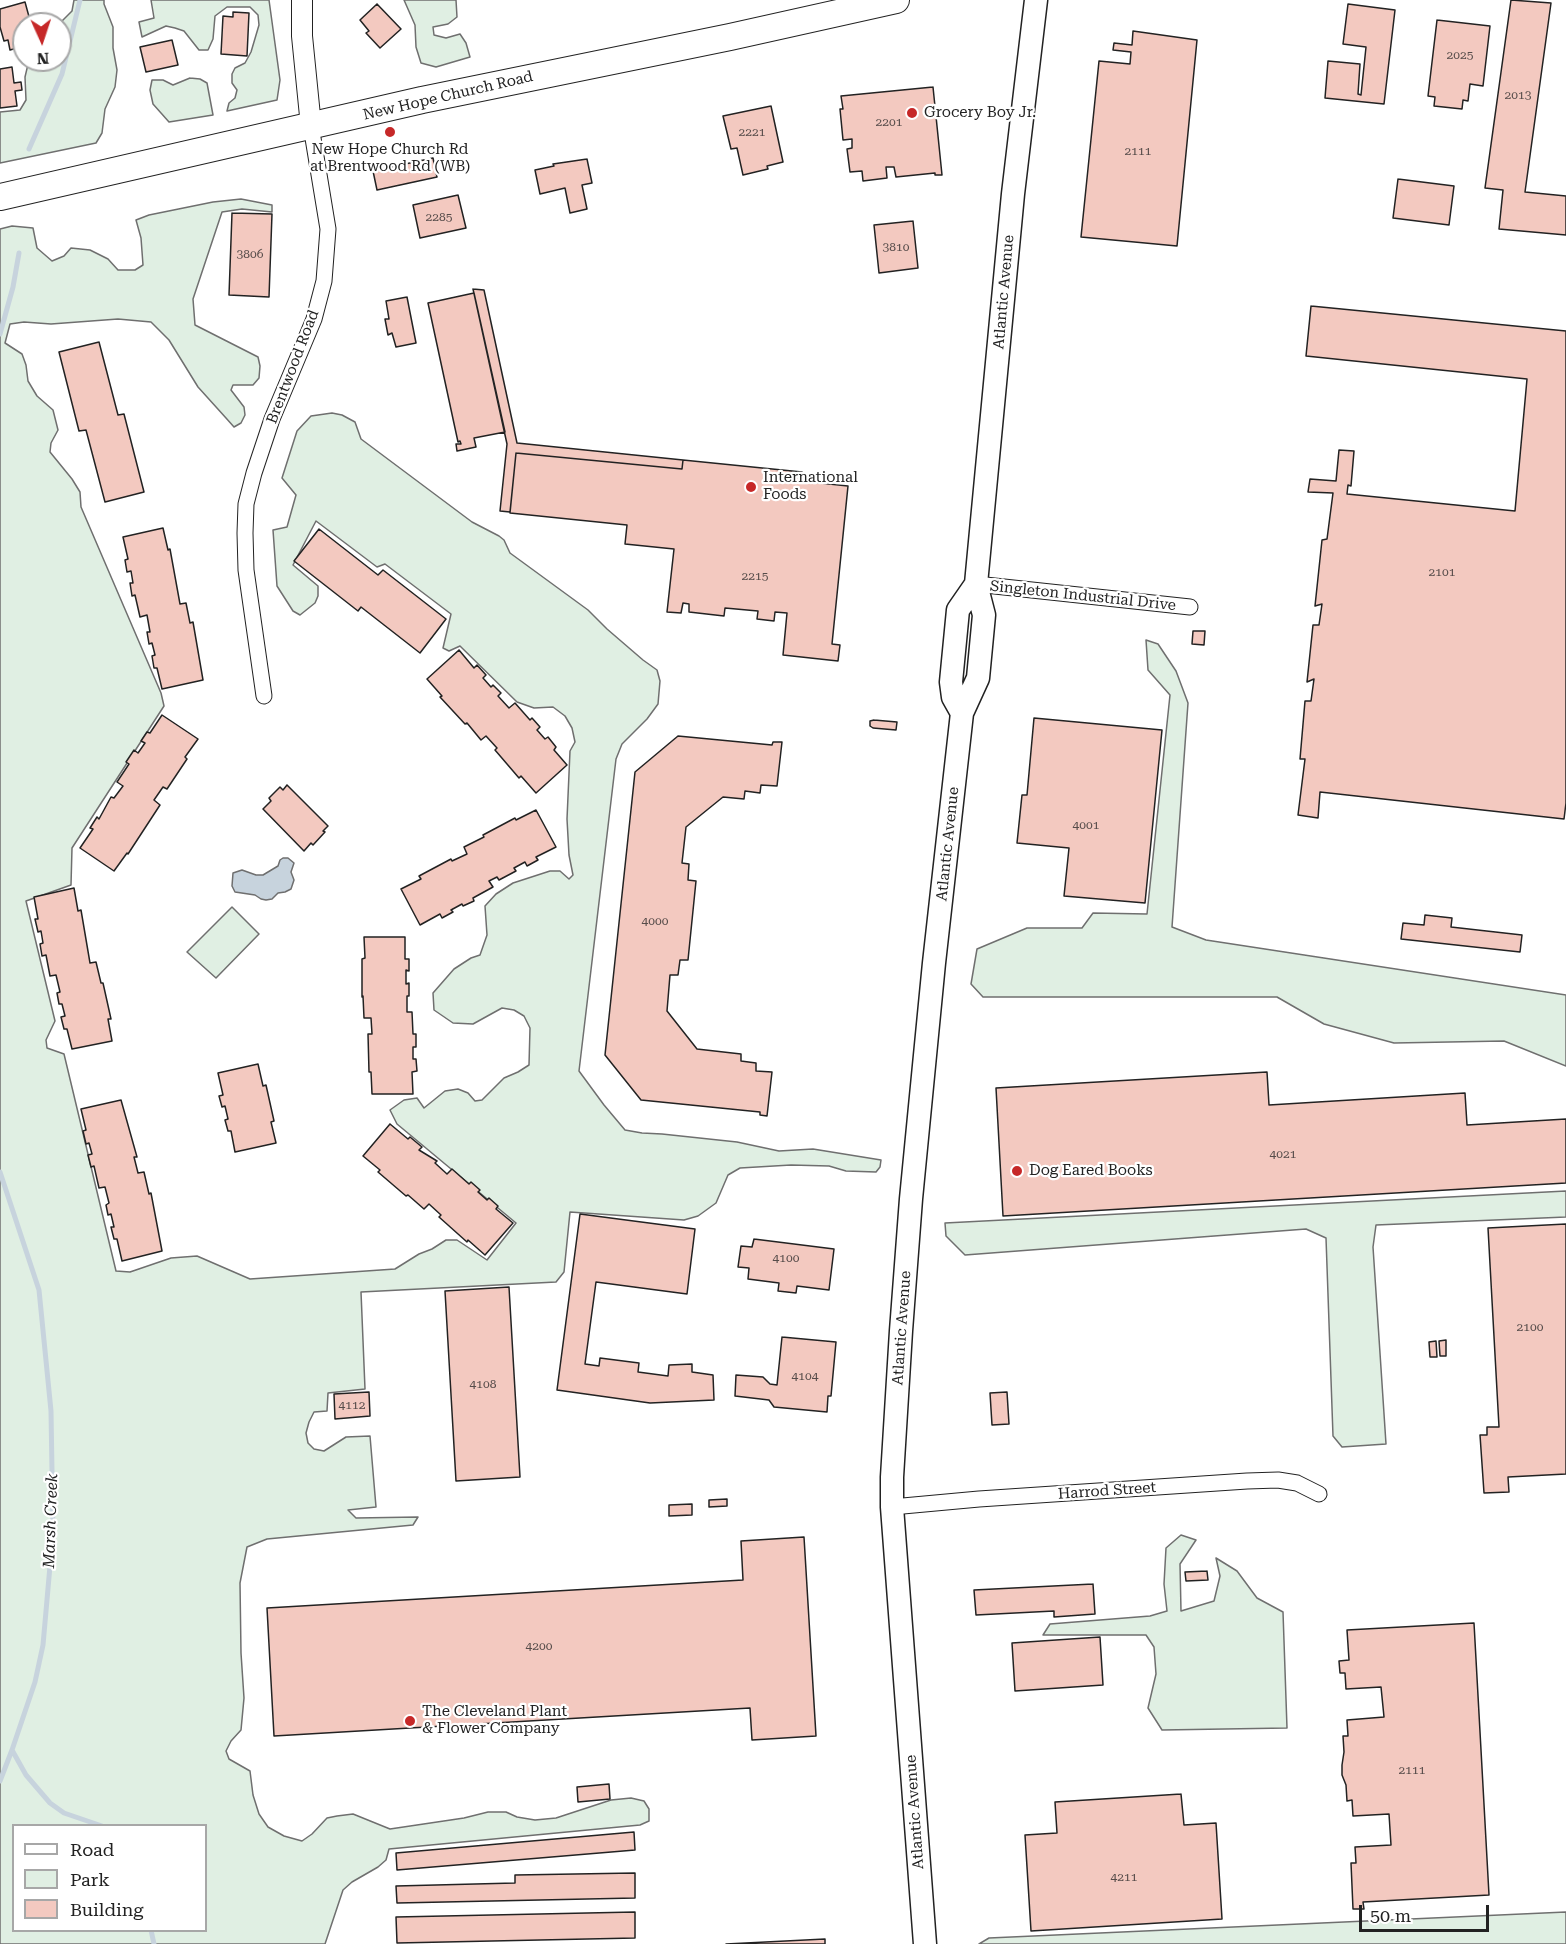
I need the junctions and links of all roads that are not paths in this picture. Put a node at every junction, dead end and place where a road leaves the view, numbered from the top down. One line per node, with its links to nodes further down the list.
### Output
1 (302, 0): 4 (street, Brentwood Road)
2 (896, 0): 4 (main road, New Hope Church Road)
3 (1036, 0): 6 (main road, Atlantic Avenue)
4 (311, 126): 5 (main road, New Hope Church Road); 8 (street, Brentwood Road)
5 (0, 197)
6 (976, 584): 7 (street, Singleton Industrial Drive); 10 (main road, Atlantic Avenue)
7 (1190, 607)
8 (264, 696)
9 (1319, 1494): 10 (street, Harrod Street)
10 (892, 1507): 11 (main road, Atlantic Avenue)
11 (925, 1944)

